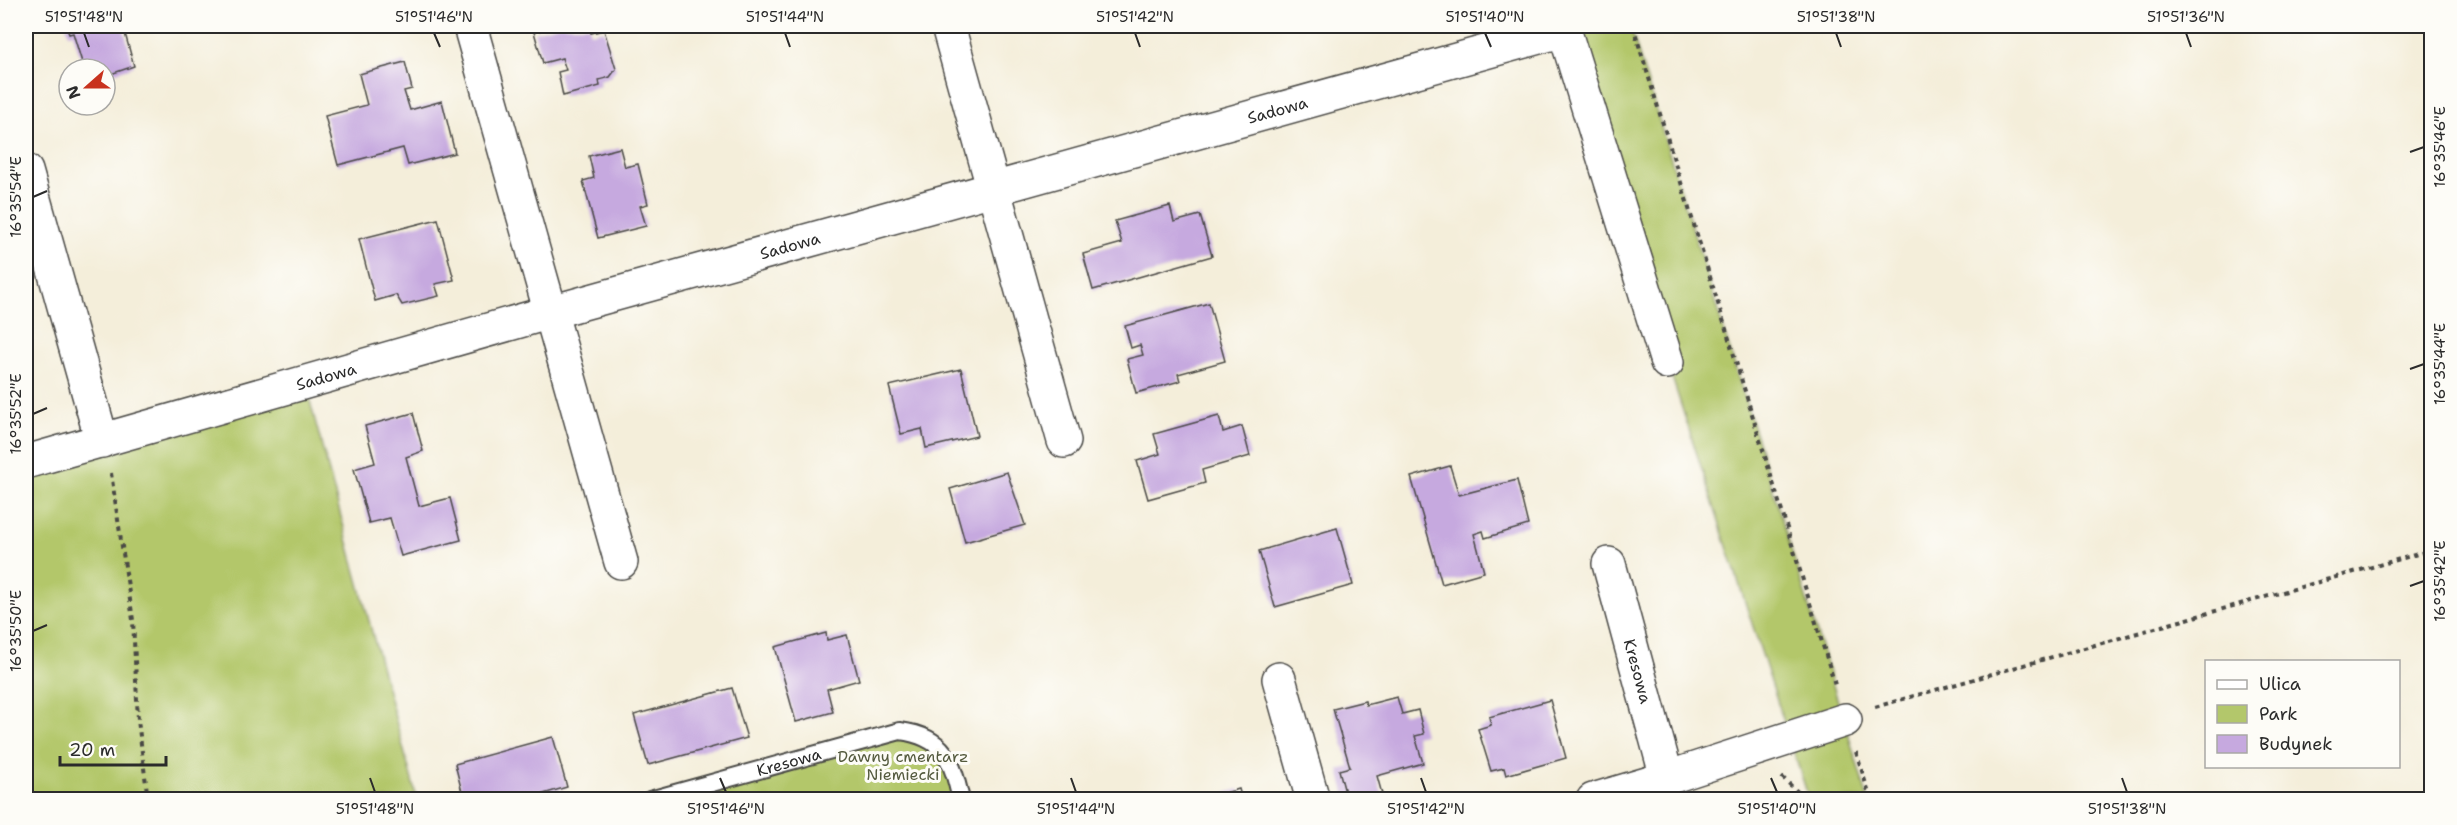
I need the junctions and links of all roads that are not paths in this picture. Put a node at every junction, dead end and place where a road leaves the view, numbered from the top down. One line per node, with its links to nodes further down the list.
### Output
1 (470, 26): 6 (street)
2 (948, 26): 5 (street)
3 (1564, 28): 5 (street, Sadowa); 7 (street, Sadowa)
4 (26, 171): 8 (street)
5 (993, 190): 6 (street, Sadowa); 9 (street)
6 (551, 312): 8 (street, Sadowa); 11 (street)
7 (1666, 362)
8 (102, 441): 10 (street, Sadowa)
9 (1064, 441)
10 (26, 462)
11 (621, 562)
12 (1609, 564): 15 (street, Kresowa)
13 (1279, 679): 18 (street)
14 (1845, 720): 15 (street)
15 (1667, 778): 19 (street)
16 (650, 800): 17 (lane, Kresowa)
17 (961, 800)
18 (1313, 800)
19 (1593, 800)

